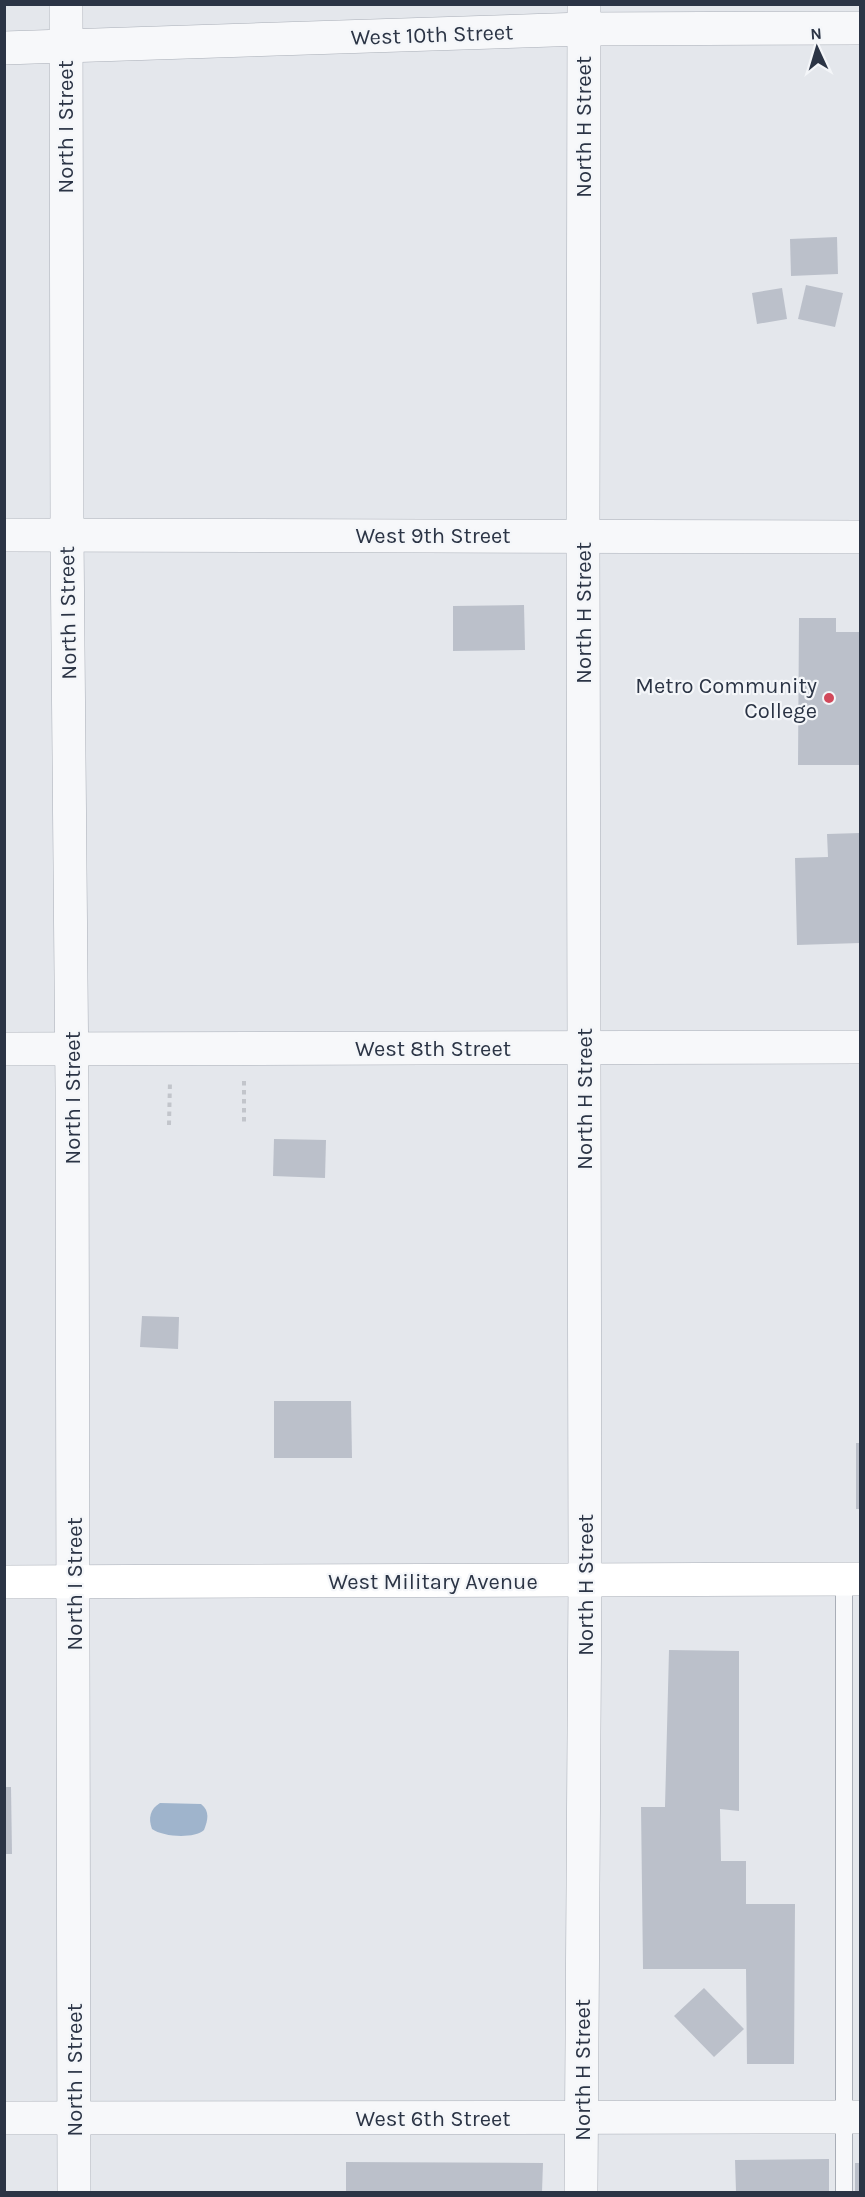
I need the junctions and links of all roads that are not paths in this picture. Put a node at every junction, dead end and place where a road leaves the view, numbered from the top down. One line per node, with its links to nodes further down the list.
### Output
1 (66, 4): 4 (street, North I Street)
2 (583, 17): 3 (street, West 10th Street); 4 (street, West 10th Street); 8 (street, North H Street)
3 (861, 28)
4 (65, 47): 5 (street, West 10th Street); 6 (street, North I Street)
5 (4, 48)
6 (67, 534): 7 (street, West 9th Street); 8 (street, West 9th Street); 13 (street, North I Street)
7 (4, 535)
8 (583, 535): 9 (street, West 9th Street); 11 (street, North H Street)
9 (861, 537)
10 (861, 1047): 11 (street, West 8th Street)
11 (584, 1048): 13 (street, West 8th Street); 17 (street, North H Street)
12 (4, 1049): 13 (street, West 8th Street)
13 (72, 1049): 16 (street, North I Street)
14 (852, 1579): 17 (main road, West Military Avenue); 18 (lane)
15 (4, 1581): 16 (main road, West Military Avenue)
16 (74, 1581): 17 (main road, West Military Avenue); 20 (street, North I Street)
17 (585, 1581): 21 (street, North H Street)
18 (853, 2117): 21 (street, West 6th Street); 24 (lane)
19 (4, 2118): 20 (street, West 6th Street)
20 (74, 2118): 21 (street, West 6th Street); 22 (street, North I Street)
21 (581, 2118): 23 (street, North H Street)
22 (74, 2193)
23 (581, 2193)
24 (844, 2193)

